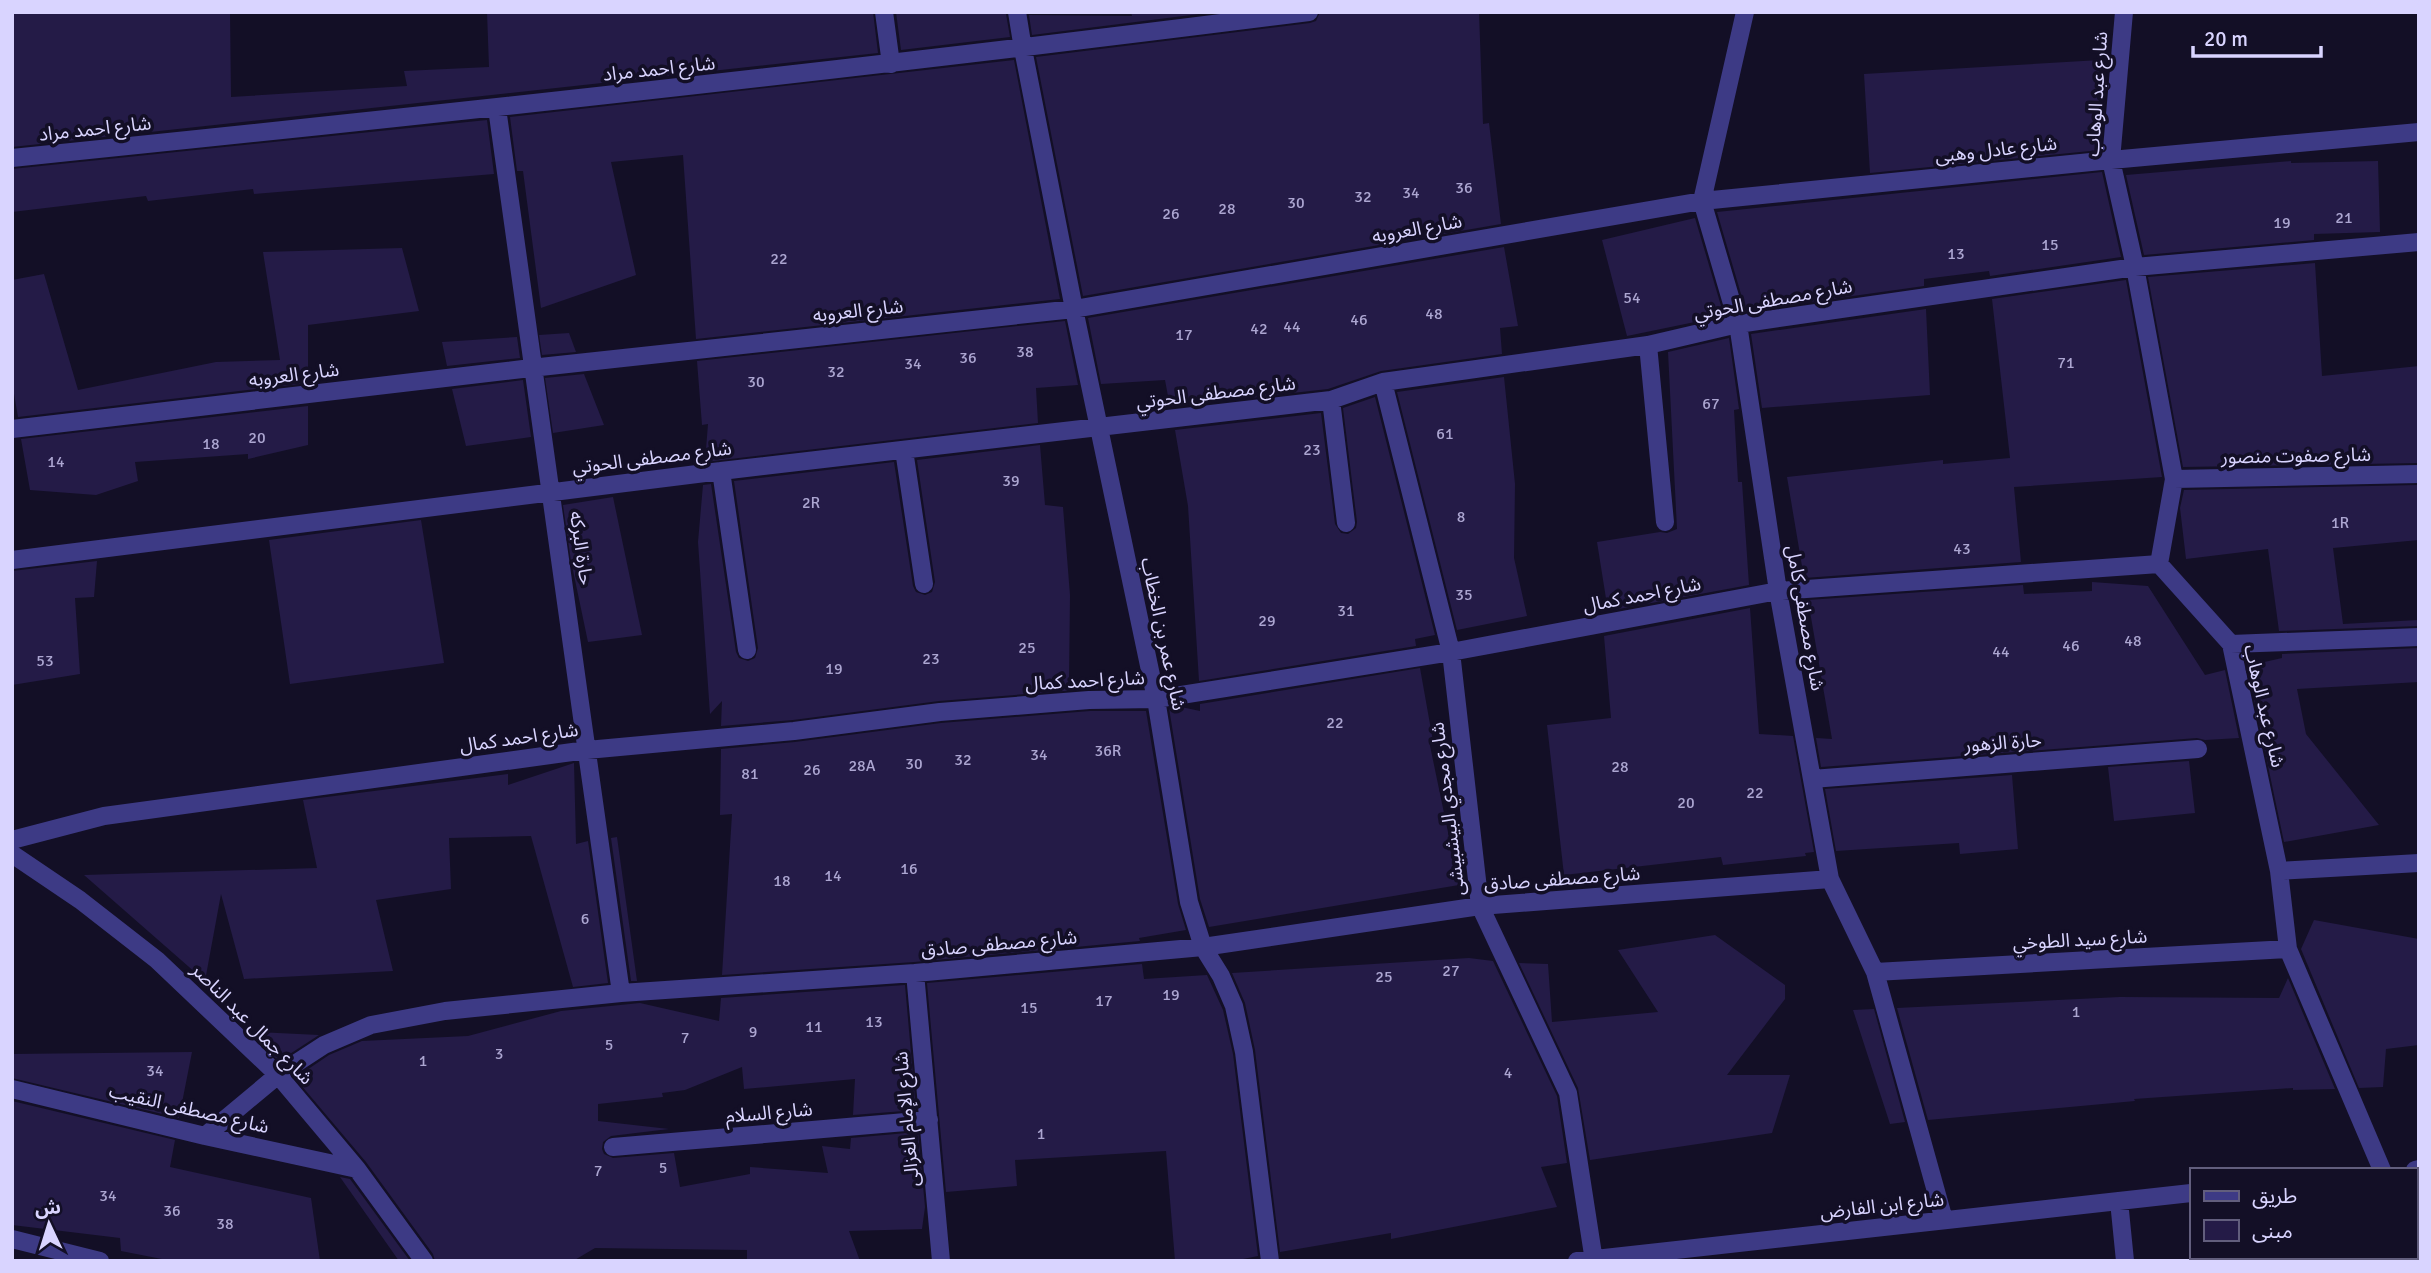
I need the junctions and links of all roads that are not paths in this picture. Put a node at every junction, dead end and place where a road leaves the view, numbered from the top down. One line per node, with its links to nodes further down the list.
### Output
1 (884, 12): 8 (street)
2 (1017, 12): 7 (street, شارع عمر بن الخطاب)
3 (1309, 12): 6 (street, شارع احمد مراد)
4 (1745, 12): 13 (street, شارع مصطفى كامل)
5 (2124, 12): 12 (street, شارع عبد الوهاب)
6 (1236, 17): 7 (street, شارع احمد مراد)
7 (1023, 49): 8 (street, شارع احمد مراد); 16 (street, شارع عمر بن الخطاب)
8 (891, 64): 9 (street, شارع احمد مراد)
9 (497, 108): 11 (street, شارع احمد مراد); 19 (street, حارة البركه)
10 (2419, 132): 12 (street, شارع عادل وهبى)
11 (12, 158)
12 (2111, 160): 13 (street, شارع عادل وهبى); 15 (street, شارع عبد الوهاب)
13 (1702, 201): 16 (street, شارع العروبه); 17 (street, شارع مصطفى كامل)
14 (2419, 242): 15 (street, شارع مصطفى الحوتي)
15 (2135, 267): 17 (street, شارع مصطفى الحوتي); 27 (street, شارع عبد الوهاب)
16 (1074, 309): 19 (street, شارع العروبه); 22 (street, شارع عمر بن الخطاب)
17 (1738, 324): 18 (street, شارع مصطفى الحوتي); 34 (street, شارع مصطفى كامل)
18 (1648, 345): 20 (street, شارع مصطفى الحوتي); 29 (street)
19 (531, 368): 23 (street, شارع العروبه); 28 (street, حارة البركه)
20 (1383, 382): 21 (street, شارع مصطفى الحوتي); 38 (street, شارع مجدي البيشبيشى)
21 (1331, 400): 22 (street, شارع مصطفى الحوتي); 30 (street)
22 (1098, 428): 24 (street, شارع مصطفى الحوتي); 39 (street, شارع عمر بن الخطاب)
23 (12, 429)
24 (904, 450): 25 (street, شارع مصطفى الحوتي); 33 (street)
25 (721, 471): 28 (street, شارع مصطفى الحوتي); 37 (street)
26 (2419, 474): 27 (street, شارع صفوت منصور)
27 (2174, 479): 32 (street, شارع عبد الوهاب)
28 (552, 492): 31 (street, شارع مصطفى الحوتي); 41 (street, حارة البركه)
29 (1665, 522)
30 (1346, 523)
31 (12, 560)
32 (2159, 564): 34 (street, شارع احمد كمال); 36 (street, شارع عبد الوهاب)
33 (923, 584)
34 (1779, 591): 38 (street, شارع احمد كمال); 42 (street, شارع مصطفى كامل)
35 (2419, 637): 36 (street)
36 (2231, 644): 46 (street, شارع عبد الوهاب)
37 (747, 650)
38 (1451, 652): 39 (street, شارع احمد كمال); 48 (street, شارع مجدي البيشبيشى)
39 (1156, 699): 41 (street, شارع احمد كمال); 49 (street, شارع عمر بن الخطاب)
40 (2198, 749): 42 (street, حارة الزهور)
41 (587, 750): 43 (street, شارع احمد كمال); 53 (street, حارة البركه)
42 (1812, 779): 47 (street, شارع مصطفى كامل)
43 (12, 839)
44 (12, 855): 54 (street, شارع جمال عبد الناصر)
45 (2419, 863): 46 (street)
46 (2279, 871): 50 (street, شارع عبد الوهاب)
47 (1830, 879): 48 (street, شارع مصطفى صادق); 51 (street, شارع مصطفى كامل)
48 (1480, 906): 49 (street, شارع مصطفى صادق); 65 (street, شارع مجدي البيشبيشى)
49 (1203, 947): 52 (street, شارع مصطفى صادق); 69 (street, شارع عمر بن الخطاب)
50 (2288, 949): 51 (street, شارع سيد الطوخي); 59 (street, شارع عبد الوهاب)
51 (1875, 972): 63 (street, شارع مصطفى كامل)
52 (915, 973): 53 (street, شارع مصطفى صادق); 56 (street, شارع الإمام الغزالى)
53 (621, 993): 54 (street, شارع مصطفى صادق)
54 (278, 1075): 57 (street, شارع مصطفى صادق); 60 (street, شارع جمال عبد الناصر)
55 (12, 1089): 57 (street, شارع مصطفى النقيب)
56 (929, 1120): 58 (street, شارع السلام); 68 (street, شارع الإمام الغزالى)
57 (205, 1136): 60 (street, شارع مصطفى النقيب)
58 (613, 1147)
59 (2381, 1168)
60 (356, 1169): 67 (street, شارع جمال عبد الناصر)
61 (2190, 1193): 62 (street, شارع ابن الفارض)
62 (2119, 1201): 63 (street, شارع ابن الفارض); 70 (street)
63 (1944, 1220): 65 (street, شارع ابن الفارض)
64 (12, 1239): 66 (street)
65 (1588, 1260)
66 (100, 1261)
67 (424, 1261)
68 (941, 1261)
69 (1270, 1261)
70 (2125, 1261)

